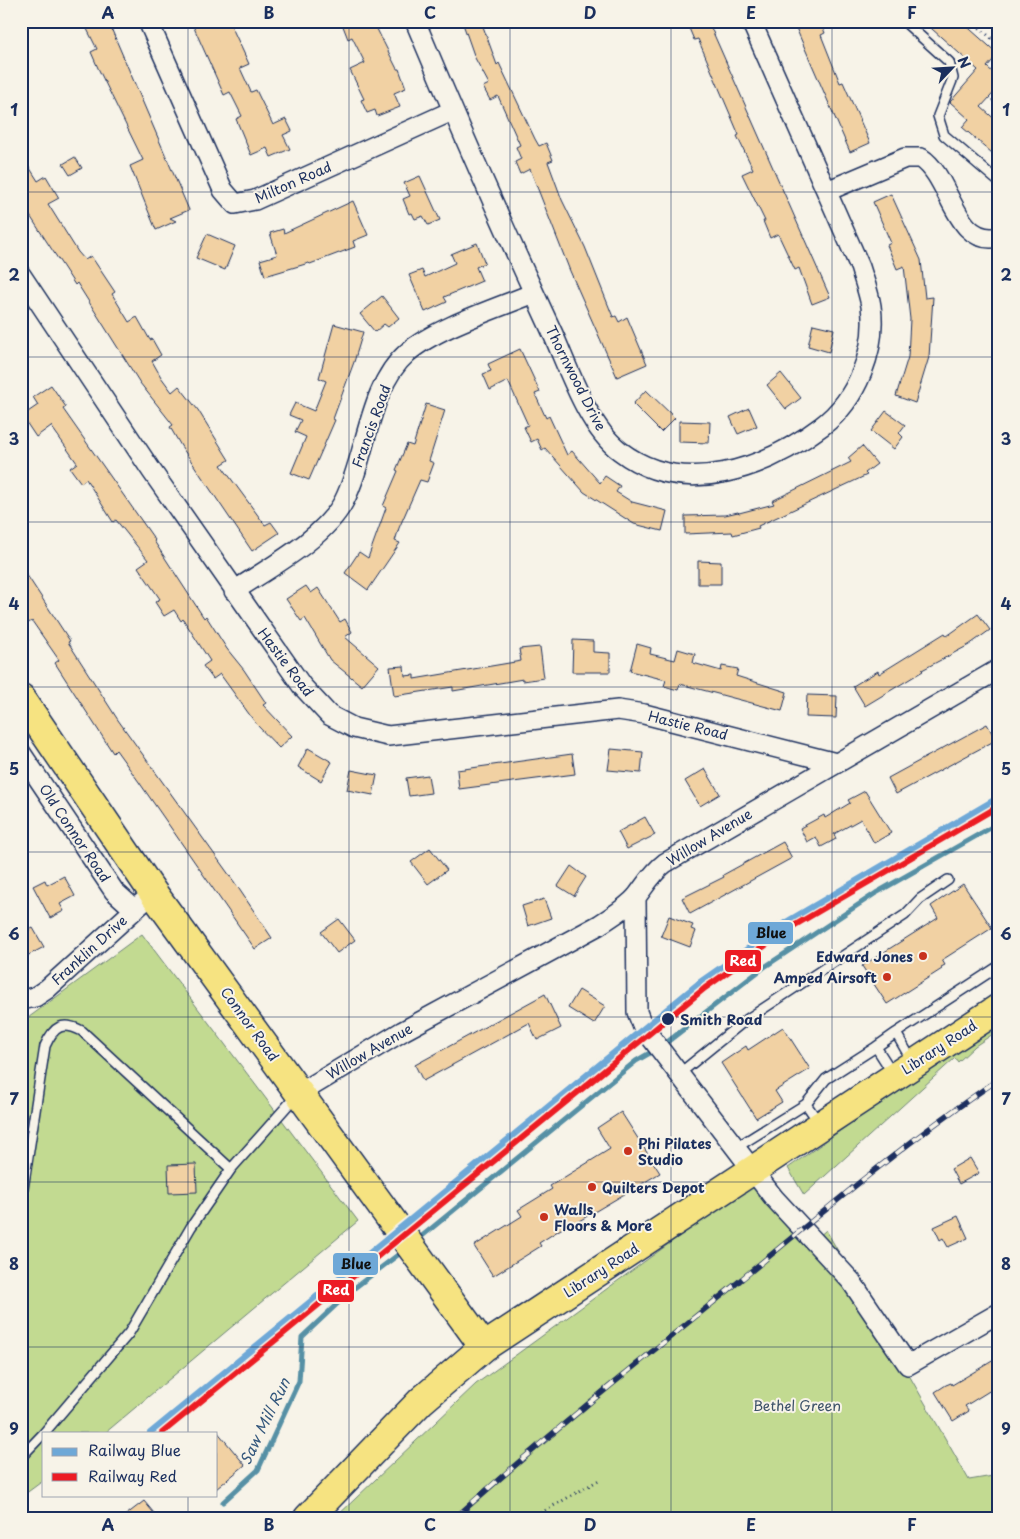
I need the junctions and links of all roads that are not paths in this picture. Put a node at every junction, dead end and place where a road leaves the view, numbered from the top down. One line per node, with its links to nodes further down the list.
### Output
1 (148, 21): 5 (street, Milton Road)
2 (415, 21): 5 (street, Thornwood Drive)
3 (751, 21): 7 (street, Thornwood Drive)
4 (908, 25): 6 (lane)
5 (452, 111): 10 (street, Thornwood Drive)
6 (999, 182)
7 (827, 191): 8 (street); 10 (street, Thornwood Drive)
8 (998, 239)
9 (21, 275): 11 (street, Hastie Road)
10 (534, 293): 11 (street, Francis Road)
11 (234, 591): 15 (street, Hastie Road)
12 (999, 669): 15 (street, Willow Avenue)
13 (21, 698): 18 (main road, Connor Road)
14 (21, 753): 18 (street, Old Connor Road)
15 (836, 763): 17 (street, Willow Avenue)
16 (948, 880): 25 (lane)
17 (636, 897): 25 (street); 26 (street, Willow Avenue)
18 (144, 901): 20 (street, Franklin Drive); 26 (main road, Connor Road)
19 (997, 970): 22 (lane)
20 (21, 1000)
21 (999, 1008): 24 (main road, Library Road)
22 (896, 1032): 23 (lane); 24 (lane)
23 (876, 1047): 24 (lane); 27 (lane)
24 (904, 1070): 27 (main road, Library Road)
25 (679, 1074): 28 (street)
26 (300, 1092): 30 (lane); 33 (main road, Connor Road)
27 (813, 1114): 28 (lane); 29 (main road, Library Road)
28 (737, 1147): 29 (street)
29 (754, 1168): 32 (street); 33 (main road, Library Road)
30 (232, 1169): 31 (lane); 34 (lane)
31 (21, 1202)
32 (999, 1313)
33 (484, 1347): 37 (main road, Library Road)
34 (45, 1432)
35 (42, 1435): 36 (lane)
36 (21, 1457)
37 (308, 1518)

